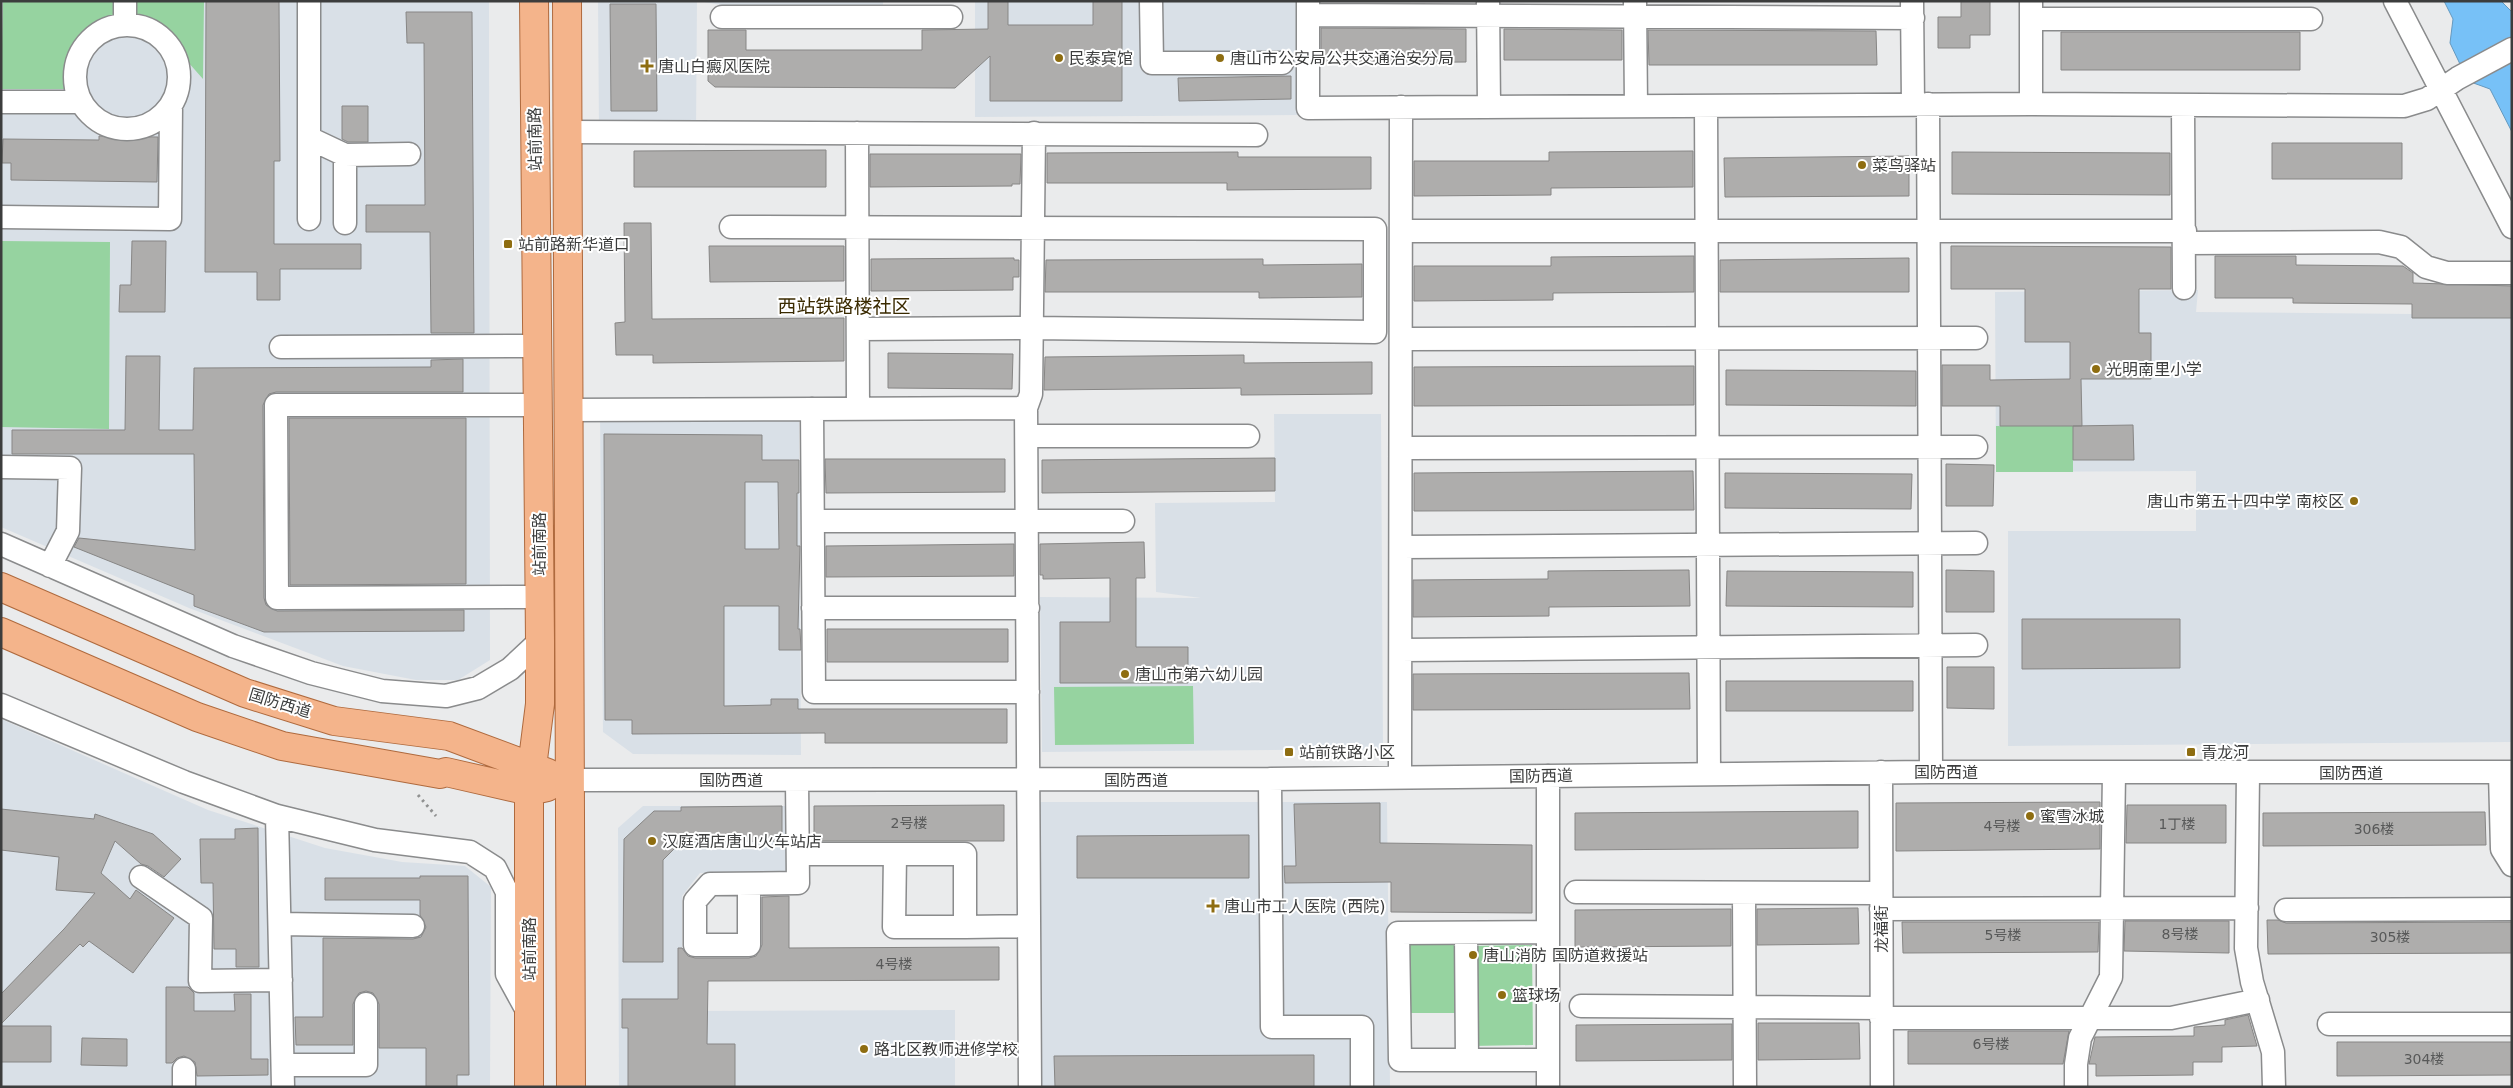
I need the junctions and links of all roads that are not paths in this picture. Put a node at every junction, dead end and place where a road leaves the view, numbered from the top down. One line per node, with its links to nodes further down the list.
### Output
1 (125, 1): 16 (street)
2 (309, 1): 34 (street)
3 (534, 1): 56 (main road, 站前南路)
4 (567, 1): 30 (main road, 站前南路)
5 (1151, 1): 18 (street)
6 (2395, 1): 19 (street)
7 (1308, 8): 9 (street); 29 (street)
8 (893, 9): 13 (street); 14 (street)
9 (1488, 9): 10 (street); 28 (street)
10 (1635, 9): 11 (street); 26 (street)
11 (1912, 10): 22 (street)
12 (2031, 10): 15 (street); 23 (street)
13 (722, 17)
14 (951, 17)
15 (2311, 19)
16 (125, 24): 21 (street); 24 (street)
17 (2512, 49): 19 (street)
18 (1282, 63)
19 (2449, 84): 25 (street); 41 (street)
20 (1, 102): 21 (street)
21 (81, 102): 24 (street)
22 (1921, 104): 23 (street); 27 (street); 46 (street)
23 (2031, 104): 25 (street)
24 (171, 105): 37 (street)
25 (2183, 105): 47 (street)
26 (1636, 106): 27 (street); 28 (street)
27 (1706, 106): 45 (street)
28 (1489, 107): 29 (street)
29 (1401, 108): 44 (street)
30 (566, 132): 31 (street); 62 (main road, 站前南路)
31 (857, 133): 32 (street); 42 (street)
32 (1034, 134): 33 (street); 43 (street)
33 (1256, 134)
34 (309, 138): 36 (street); 38 (street)
35 (409, 154): 36 (street)
36 (346, 155): 39 (street)
37 (1, 217)
38 (309, 219)
39 (345, 223)
40 (731, 227): 42 (street)
41 (2512, 227)
42 (857, 228): 43 (street); 51 (street)
43 (1032, 229): 50 (street); 50 (street)
44 (1401, 231): 45 (street); 53 (street)
45 (1706, 231): 46 (street); 54 (street)
46 (1929, 231): 47 (street); 52 (street)
47 (2185, 237): 48 (street); 49 (street)
48 (2512, 273)
49 (2184, 288)
50 (1032, 328): 51 (street); 59 (street)
51 (858, 329): 61 (street)
52 (1929, 337): 54 (street); 55 (street); 66 (street)
53 (1401, 338): 54 (street); 68 (street)
54 (1707, 338): 65 (street)
55 (1976, 338)
56 (537, 346): 57 (street); 58 (main road, 站前南路)
57 (281, 347)
58 (538, 405): 80 (main road, 站前南路); 80 (street)
59 (1026, 408): 61 (street); 63 (street)
60 (812, 409): 61 (street); 62 (street); 71 (street)
61 (858, 409)
62 (568, 410): 101 (main road, 站前南路)
63 (1027, 436): 64 (street); 70 (street)
64 (1248, 436)
65 (1708, 447): 66 (street); 68 (street); 76 (street)
66 (1930, 447): 67 (street); 75 (street)
67 (1976, 447)
68 (1401, 448): 77 (street)
69 (1, 467): 78 (street)
70 (1027, 520): 71 (street); 72 (street); 82 (street)
71 (812, 521): 81 (street)
72 (1123, 521)
73 (1976, 543): 75 (street)
74 (1, 544): 78 (street)
75 (1930, 544): 76 (street); 86 (street)
76 (1708, 545): 77 (street); 87 (street)
77 (1400, 547): 88 (street)
78 (50, 566): 84 (street)
79 (1, 587): 100 (main road, 国防西道)
80 (540, 597): 84 (main road, 站前南路)
81 (813, 608): 82 (street); 89 (street)
82 (1028, 608): 89 (street)
83 (1, 632): 100 (main road, 国防西道)
84 (540, 641): 100 (main road, 站前南路)
85 (1976, 644): 86 (street)
86 (1931, 645): 87 (street); 92 (street)
87 (1708, 647): 88 (street); 96 (street)
88 (1400, 650): 98 (street)
89 (1028, 692): 103 (street)
90 (1, 705): 104 (street)
91 (1881, 772): 92 (street, 国防西道); 96 (street, 国防西道); 112 (street, 龙福街)
92 (1931, 772): 93 (street, 国防西道)
93 (2114, 773): 94 (street, 国防西道); 114 (street)
94 (2248, 773): 95 (street, 国防西道); 113 (street)
95 (2506, 773): 107 (street)
96 (1709, 774): 97 (street, 国防西道)
97 (1548, 776): 98 (street, 国防西道); 121 (street)
98 (1400, 777): 99 (street, 国防西道)
99 (1270, 779): 103 (street, 国防西道); 139 (street)
100 (531, 780): 101 (main road, 国防西道); 129 (main road, 站前南路)
101 (571, 780): 102 (street, 国防西道); 137 (main road, 站前南路)
102 (797, 780): 103 (street, 国防西道); 105 (street)
103 (1028, 780): 119 (street)
104 (277, 816): 117 (street); 129 (street)
105 (798, 854): 106 (street); 109 (street)
106 (894, 854): 120 (street); 120 (street)
107 (2512, 865)
108 (141, 877): 123 (street)
109 (749, 884)
110 (1576, 892): 111 (street)
111 (1744, 893): 112 (street); 127 (street)
112 (1881, 901): 114 (street); 128 (street, 龙福街)
113 (2247, 908): 114 (street); 124 (street)
114 (2112, 909): 130 (street)
115 (2512, 909): 116 (street)
116 (2286, 910)
117 (280, 924): 118 (street); 123 (street)
118 (413, 926)
119 (1029, 926): 120 (street); 138 (street)
120 (965, 927)
121 (1548, 932): 122 (street); 134 (street)
122 (1466, 933): 133 (street); 133 (street)
123 (281, 980): 135 (street)
124 (2258, 1000): 130 (street); 144 (street)
125 (366, 1004): 135 (street)
126 (1581, 1006): 127 (street)
127 (1745, 1006): 128 (street); 141 (street)
128 (1881, 1013): 130 (street); 142 (street, 龙福街)
129 (529, 1014): 136 (main road, 站前南路)
130 (2091, 1018): 143 (street)
131 (2330, 1024): 132 (street)
132 (2512, 1024)
133 (1467, 1060): 134 (street)
134 (1548, 1060): 140 (street)
135 (283, 1076)
136 (529, 1087)
137 (571, 1087)
138 (1030, 1087)
139 (1362, 1087)
140 (1548, 1087)
141 (1745, 1087)
142 (1882, 1087)
143 (2076, 1087)
144 (2274, 1087)

